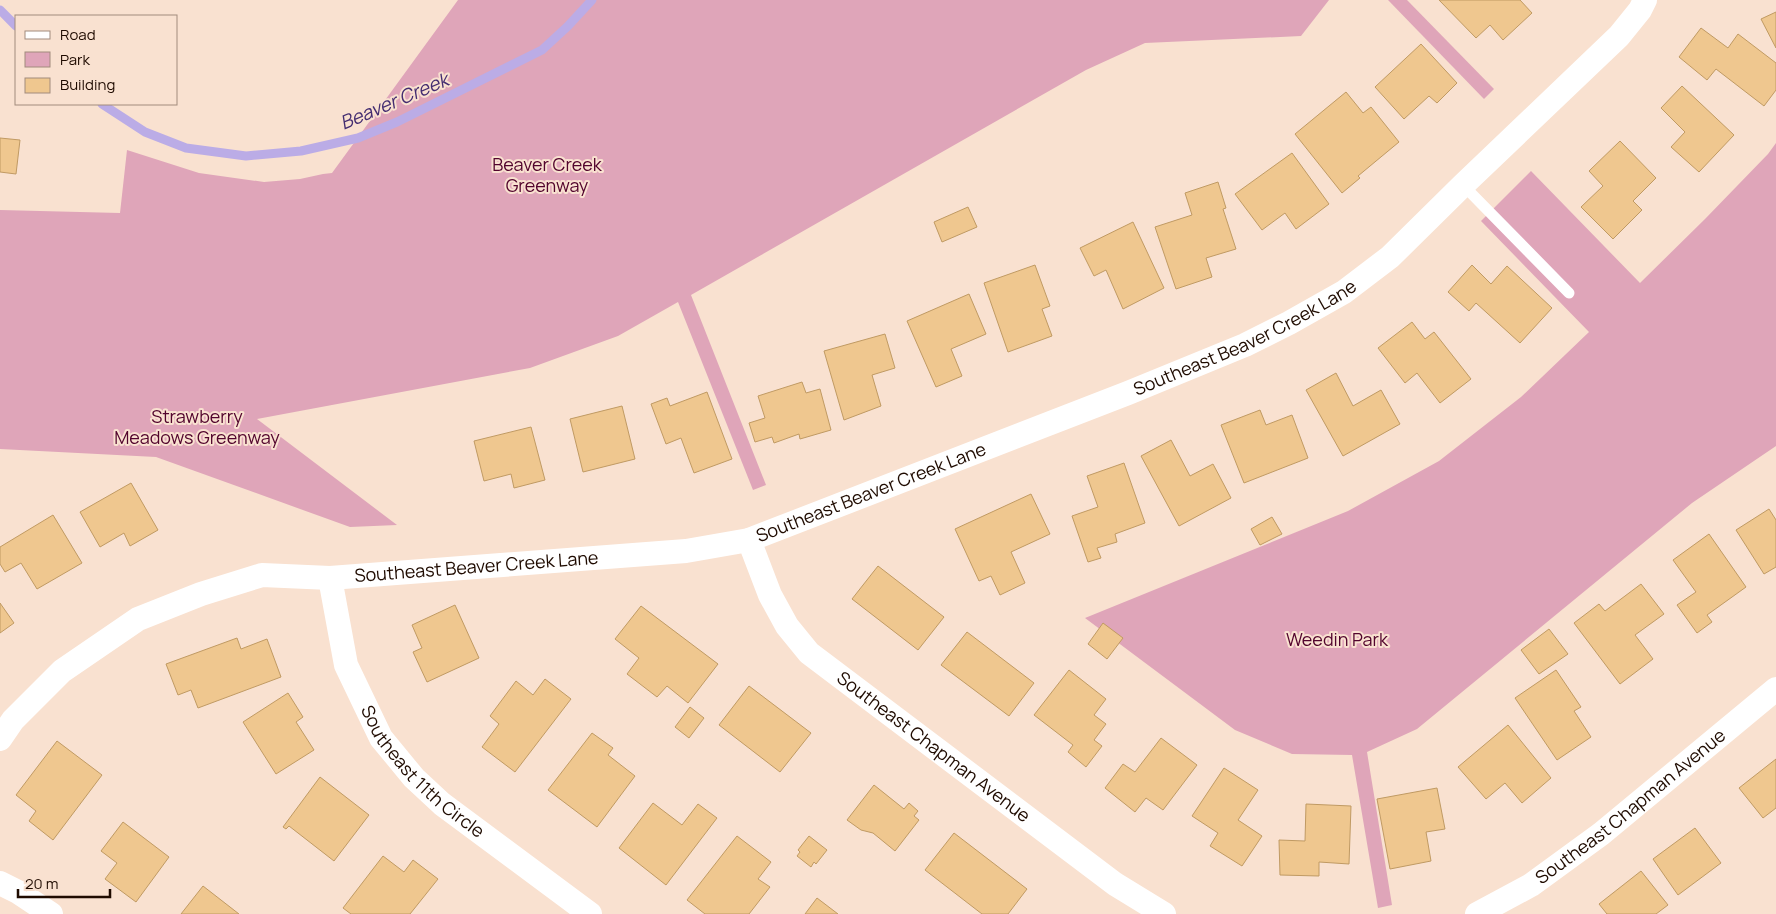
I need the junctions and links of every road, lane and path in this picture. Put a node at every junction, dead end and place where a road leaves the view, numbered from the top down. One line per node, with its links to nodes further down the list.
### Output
1 (1645, 0): 2 (street, Southeast Beaver Creek Lane)
2 (1463, 185): 3 (lane); 4 (street, Southeast Beaver Creek Lane)
3 (1569, 294)
4 (749, 540): 5 (street, Southeast Beaver Creek Lane); 11 (street, Southeast Chapman Avenue)
5 (330, 578): 7 (street, Southeast Beaver Creek Lane); 10 (street, Southeast 11th Circle)
6 (1776, 689): 12 (street, Southeast Chapman Avenue)
7 (0, 739)
8 (0, 883): 9 (street)
9 (51, 914)
10 (590, 914)
11 (1164, 914)
12 (1478, 914)

